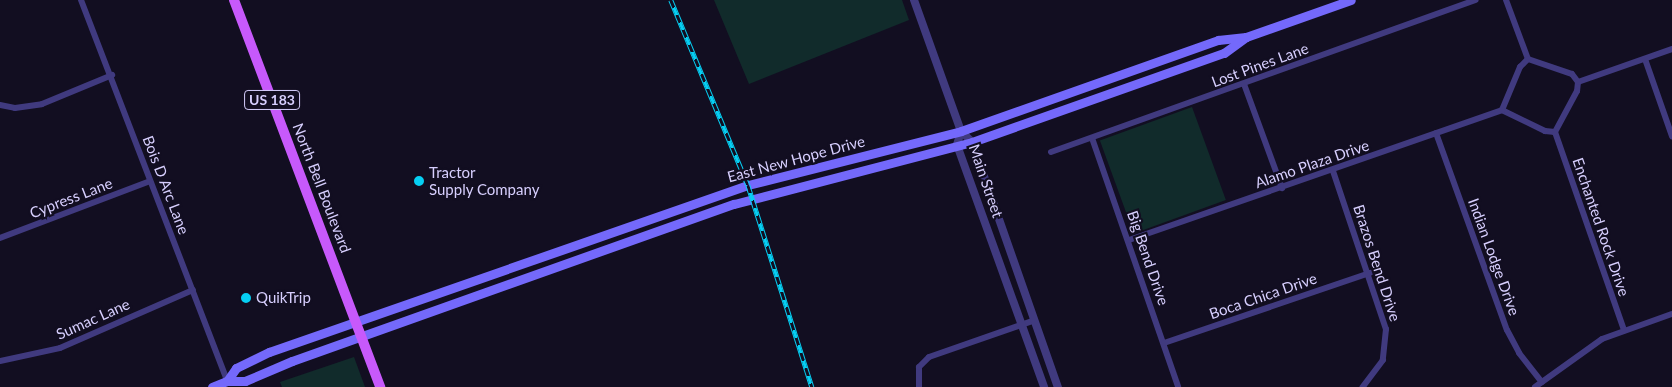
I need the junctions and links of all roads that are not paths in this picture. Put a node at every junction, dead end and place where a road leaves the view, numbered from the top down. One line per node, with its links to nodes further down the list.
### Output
1 (81, 0): 11 (street, Bois D Arc Lane)
2 (234, 0): 32 (main road, North Bell Boulevard / US 183)
3 (914, 0): 16 (street)
4 (1351, 0): 7 (main road, East New Hope Drive)
5 (1476, 0): 13 (street, Lost Pines Lane)
6 (1506, 0): 10 (street)
7 (1246, 37): 16 (main road, East New Hope Drive); 21 (main road, East New Hope Drive)
8 (1672, 49): 9 (street)
9 (1645, 58): 12 (street); 19 (street)
10 (1528, 59): 12 (street); 15 (street)
11 (112, 75): 14 (street); 25 (street, Bois D Arc Lane)
12 (1578, 82): 17 (street)
13 (1244, 84): 20 (street, Lost Pines Lane); 26 (street)
14 (0, 105)
15 (1502, 110): 17 (street); 18 (street, Alamo Plaza Drive)
16 (960, 130): 21 (street, Main Street); 22 (street, Main Street); 32 (main road, East New Hope Drive)
17 (1555, 132): 35 (street, Enchanted Rock Drive)
18 (1436, 133): 24 (street, Alamo Plaza Drive); 40 (street, Indian Lodge Drive)
19 (1672, 136)
20 (1092, 138): 23 (street, Lost Pines Lane); 28 (street, Big Bend Drive)
21 (972, 142): 22 (main road, East New Hope Drive); 33 (street, Main Street)
22 (957, 145): 34 (street, Main Street); 36 (main road, East New Hope Drive)
23 (1051, 152)
24 (1333, 171): 26 (street, Alamo Plaza Drive); 29 (street, Brazos Bend Drive)
25 (150, 181): 27 (street, Cypress Lane); 30 (street, Bois D Arc Lane)
26 (1282, 188): 28 (street, Alamo Plaza Drive)
27 (0, 238)
28 (1129, 240): 37 (street, Big Bend Drive)
29 (1370, 273): 37 (street, Boca Chica Drive); 47 (street, Brazos Bend Drive)
30 (192, 290): 38 (street, Sumac Lane); 39 (street, Bois D Arc Lane)
31 (1672, 314): 35 (street)
32 (356, 320): 36 (main road, North Bell Boulevard / US 183); 39 (main road, East New Hope Drive)
33 (1035, 320): 34 (street); 45 (street, Main Street)
34 (1022, 324): 43 (street); 44 (street, Main Street)
35 (1624, 330): 40 (street)
36 (362, 336): 39 (main road, East New Hope Drive); 42 (main road, North Bell Boulevard / US 183)
37 (1164, 343): 46 (street, Big Bend Drive)
38 (0, 361)
39 (227, 381): 41 (main road)
40 (1542, 382): 48 (street)
41 (212, 387)
42 (380, 387)
43 (919, 387)
44 (1044, 387)
45 (1058, 387)
46 (1178, 387)
47 (1363, 387)
48 (1535, 387)

